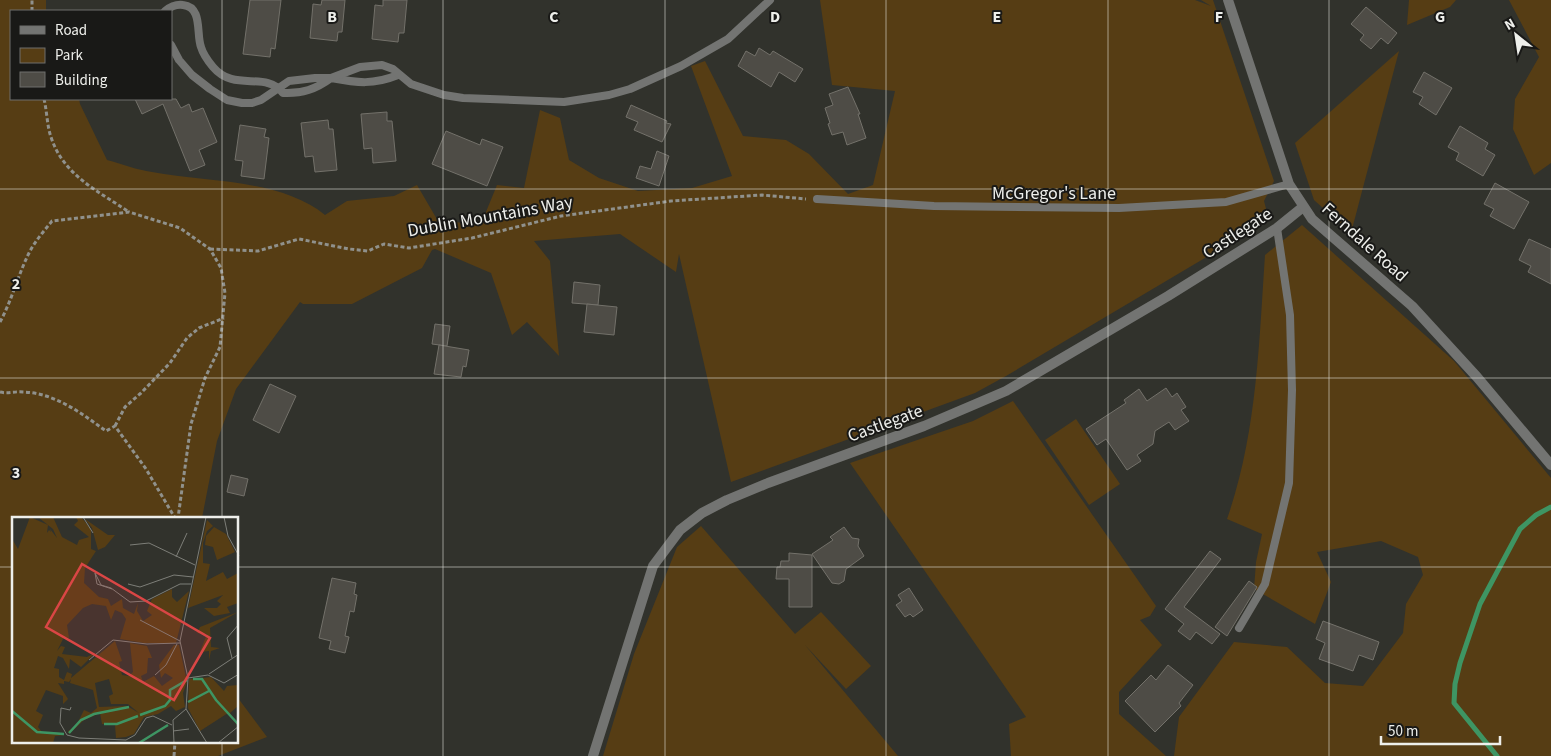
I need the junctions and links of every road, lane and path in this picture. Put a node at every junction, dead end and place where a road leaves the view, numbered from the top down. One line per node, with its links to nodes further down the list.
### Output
1 (770, 0): 5 (lane)
2 (1228, 0): 9 (street, Ferndale Road)
3 (166, 10): 7 (lane)
4 (172, 47): 7 (lane)
5 (398, 75): 6 (lane); 6 (lane)
6 (332, 78): 7 (lane); 7 (lane)
7 (279, 88)
8 (44, 100): 12 (path)
9 (1289, 184): 10 (lane, McGregor's Lane); 11 (street, Ferndale Road)
10 (817, 199): 14 (path, Dublin Mountains Way)
11 (1304, 207): 13 (street, Castlegate); 19 (street, Ferndale Road)
12 (129, 212): 14 (path); 16 (path)
13 (1276, 228): 22 (lane); 23 (street, Castlegate)
14 (210, 248): 15 (path)
15 (224, 318): 18 (path); 21 (path)
16 (0, 322)
17 (0, 392): 18 (path)
18 (115, 426): 20 (path)
19 (1551, 465)
20 (176, 517)
21 (177, 517)
22 (1239, 628)
23 (593, 756)

